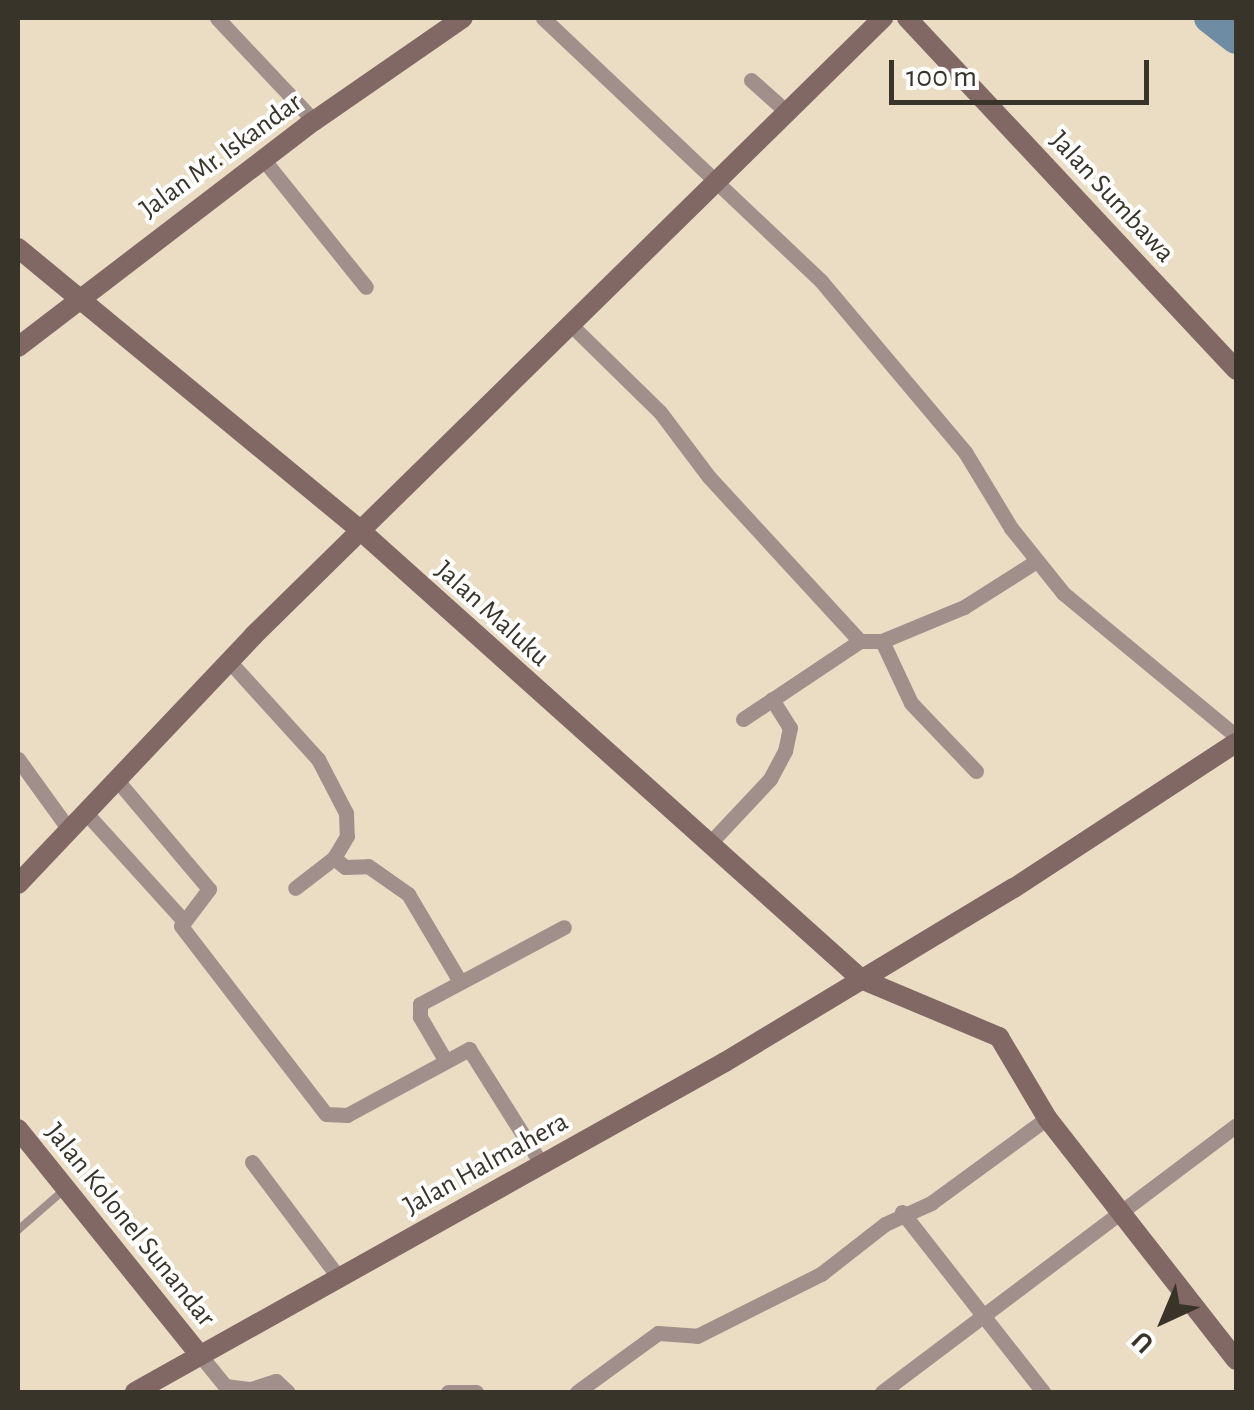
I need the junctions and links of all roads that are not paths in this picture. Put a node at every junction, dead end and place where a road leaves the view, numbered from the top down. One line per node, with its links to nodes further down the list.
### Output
1 (217, 18): 8 (street)
2 (463, 18): 8 (main road, Jalan Mr. Iskandar)
3 (543, 18): 10 (street)
4 (884, 18): 7 (main road)
5 (907, 18): 16 (main road, Jalan Sumbawa)
6 (751, 80): 7 (street)
7 (788, 113): 10 (main road)
8 (314, 121): 9 (main road, Jalan Mr. Iskandar)
9 (263, 159): 12 (street); 13 (main road, Jalan Mr. Iskandar)
10 (718, 178): 14 (main road); 18 (street)
11 (18, 248): 13 (main road, Jalan Maluku)
12 (366, 287)
13 (79, 298): 15 (main road, Jalan Mr. Iskandar); 17 (main road, Jalan Maluku)
14 (569, 322): 17 (main road); 19 (street)
15 (18, 348)
16 (1236, 370)
17 (361, 531): 21 (main road); 30 (main road, Jalan Maluku)
18 (1035, 562): 20 (street); 24 (street)
19 (860, 640): 20 (street); 22 (street)
20 (882, 640): 26 (street)
21 (230, 661): 27 (main road); 31 (street)
22 (772, 700): 23 (street); 30 (street)
23 (743, 719)
24 (1236, 740): 37 (main road)
25 (18, 759): 29 (street)
26 (976, 772)
27 (116, 779): 28 (main road); 34 (street)
28 (86, 813): 29 (main road); 34 (street)
29 (70, 830): 32 (main road)
30 (709, 844): 37 (main road, Jalan Maluku)
31 (334, 858): 33 (street); 36 (street)
32 (18, 884)
33 (295, 888)
34 (182, 919): 38 (street)
35 (564, 927): 36 (street)
36 (459, 980): 38 (street)
37 (861, 980): 39 (main road, Jalan Maluku); 43 (main road, Jalan Halmahera)
38 (444, 1058): 43 (street)
39 (1047, 1118): 45 (street); 46 (main road, Jalan Maluku)
40 (1236, 1125): 46 (street)
41 (20, 1136): 44 (main road, Jalan Kolonel Sunandar)
42 (252, 1162): 48 (street)
43 (542, 1166): 48 (main road, Jalan Halmahera)
44 (68, 1186): 47 (lane); 50 (main road, Jalan Kolonel Sunandar)
45 (902, 1212): 49 (street); 56 (street)
46 (1123, 1213): 49 (street); 51 (main road, Jalan Maluku)
47 (18, 1230)
48 (339, 1278): 50 (main road, Jalan Halmahera)
49 (982, 1317): 57 (street); 58 (street)
50 (200, 1356): 52 (main road, Jalan Halmahera); 53 (street)
51 (1236, 1360)
52 (135, 1392)
53 (288, 1392)
54 (448, 1392): 55 (street)
55 (476, 1392)
56 (577, 1392)
57 (882, 1392)
58 (1044, 1392)

